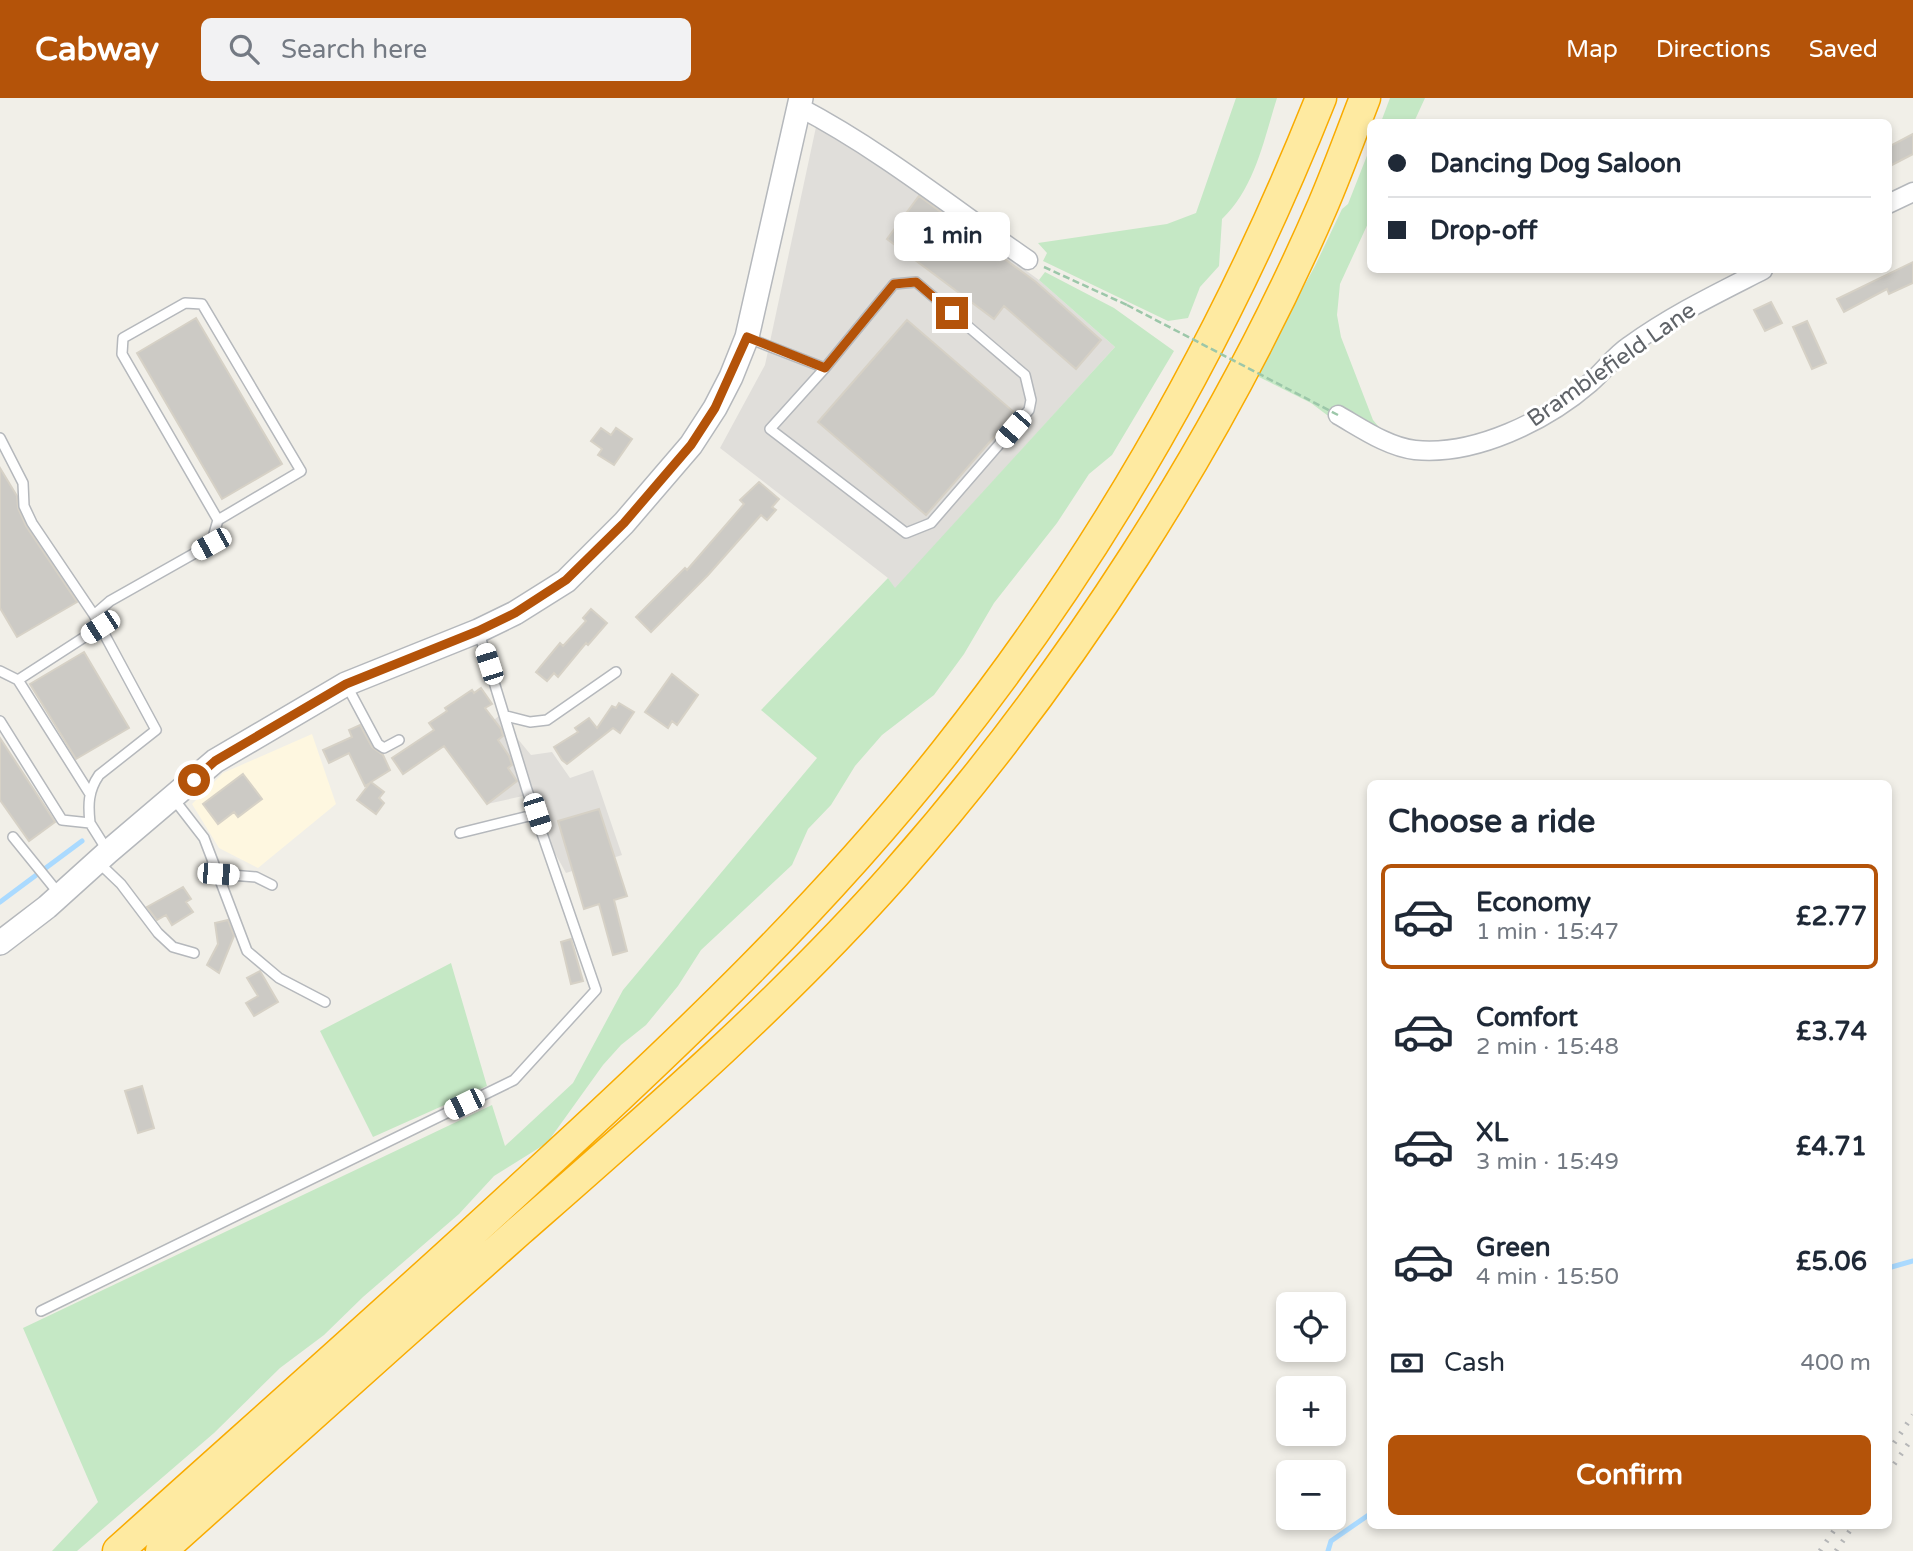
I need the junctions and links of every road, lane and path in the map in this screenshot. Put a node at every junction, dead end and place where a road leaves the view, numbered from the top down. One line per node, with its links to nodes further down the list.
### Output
1 (1321, 98): 37 (highway)
2 (1365, 98): 38 (highway)
3 (800, 103): 6 (street); 8 (street)
4 (1913, 192): 5 (street)
5 (1892, 202)
6 (1028, 260): 10 (path, bridge)
7 (1757, 273): 10 (street, Bramblefield Lane)
8 (747, 337): 9 (lane); 15 (street)
9 (825, 368): 9 (lane)
10 (1338, 415)
11 (0, 438): 13 (lane)
12 (218, 520): 12 (lane); 13 (lane)
13 (94, 615): 14 (lane)
14 (100, 627): 18 (lane); 23 (lane)
15 (478, 631): 19 (street); 20 (lane)
16 (0, 671): 18 (lane)
17 (616, 672): 20 (lane)
18 (18, 680): 23 (lane)
19 (346, 684): 22 (lane); 24 (street)
20 (506, 716): 25 (lane)
21 (0, 721): 26 (lane)
22 (399, 740)
23 (90, 794): 26 (lane)
24 (173, 798): 29 (street); 30 (lane)
25 (537, 814): 27 (lane); 36 (lane)
26 (90, 823): 29 (lane)
27 (460, 833)
28 (13, 837): 32 (lane)
29 (102, 856): 32 (street); 34 (lane)
30 (218, 874): 31 (lane); 35 (lane)
31 (271, 885)
32 (60, 895): 33 (street)
33 (0, 943)
34 (194, 953)
35 (325, 1002)
36 (41, 1311)
37 (118, 1551)
38 (161, 1551)

